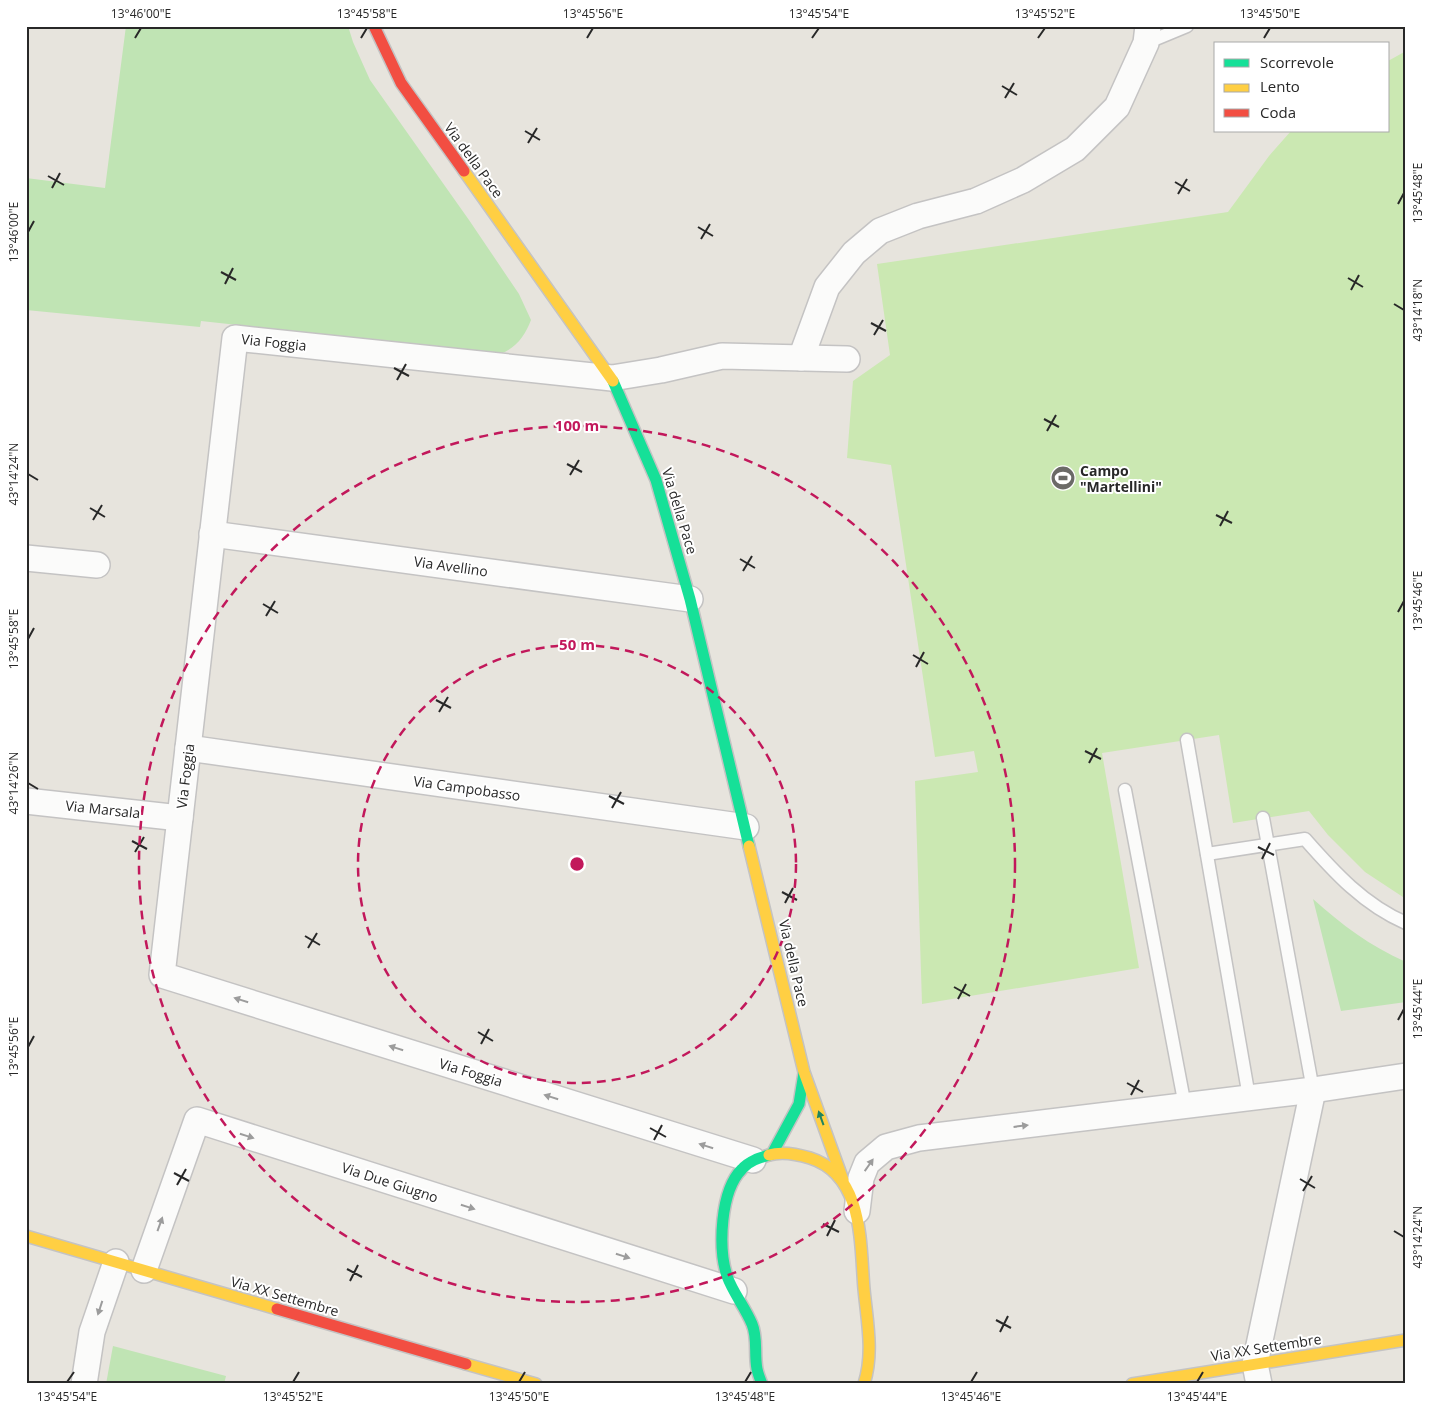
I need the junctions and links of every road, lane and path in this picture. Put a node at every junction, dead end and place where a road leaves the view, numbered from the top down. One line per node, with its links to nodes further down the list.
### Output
1 (374, 26): 6 (main road, Via della Pace)
2 (1188, 26): 3 (lane)
3 (1147, 35): 4 (street)
4 (801, 358): 5 (street); 6 (street)
5 (847, 359)
6 (612, 378): 7 (street, Via Foggia); 10 (main road, Via della Pace)
7 (212, 534): 10 (street, Via Avellino); 12 (street, Via Foggia)
8 (26, 558): 9 (street)
9 (97, 565)
10 (690, 598): 17 (main road, Via della Pace)
11 (1187, 740): 19 (lane)
12 (188, 748): 15 (street, Via Foggia); 17 (street, Via Campobasso)
13 (1124, 790): 25 (lane)
14 (26, 800): 15 (street, Via Marsala)
15 (180, 818): 26 (street, Via Foggia, one-way to 15)
16 (1263, 818): 18 (lane)
17 (746, 827): 21 (main road, Via della Pace)
18 (1268, 844): 19 (lane); 20 (lane); 23 (lane)
19 (1207, 854): 24 (lane)
20 (1406, 923)
21 (804, 1072): 26 (main road, Via della Pace); 27 (main road, Via della Pace, one-way to 21)
22 (1406, 1076): 23 (street)
23 (1313, 1090): 24 (street); 37 (street)
24 (1249, 1098): 25 (street)
25 (1185, 1106): 28 (street, one-way to 25)
26 (762, 1157): 27 (main road); 32 (main road, Via della Pace)
27 (843, 1180): 28 (main road, Via della Pace)
28 (857, 1211): 34 (main road, Via della Pace)
29 (26, 1236): 30 (main road, Via XX Settembre)
30 (116, 1262): 31 (main road, Via XX Settembre); 39 (street, one-way to 39)
31 (144, 1270): 32 (street, Via Due Giugno, one-way to 32); 40 (main road, Via XX Settembre)
32 (734, 1292): 35 (main road, Via della Pace)
33 (1406, 1340): 37 (main road, Via XX Settembre)
34 (869, 1342): 36 (main road); 42 (main road)
35 (757, 1369): 38 (main road); 41 (main road, Via della Pace)
36 (879, 1373)
37 (1257, 1374): 43 (main road, Via XX Settembre)
38 (744, 1379)
39 (84, 1384)
40 (536, 1384)
41 (762, 1384)
42 (864, 1384)
43 (1132, 1384)

